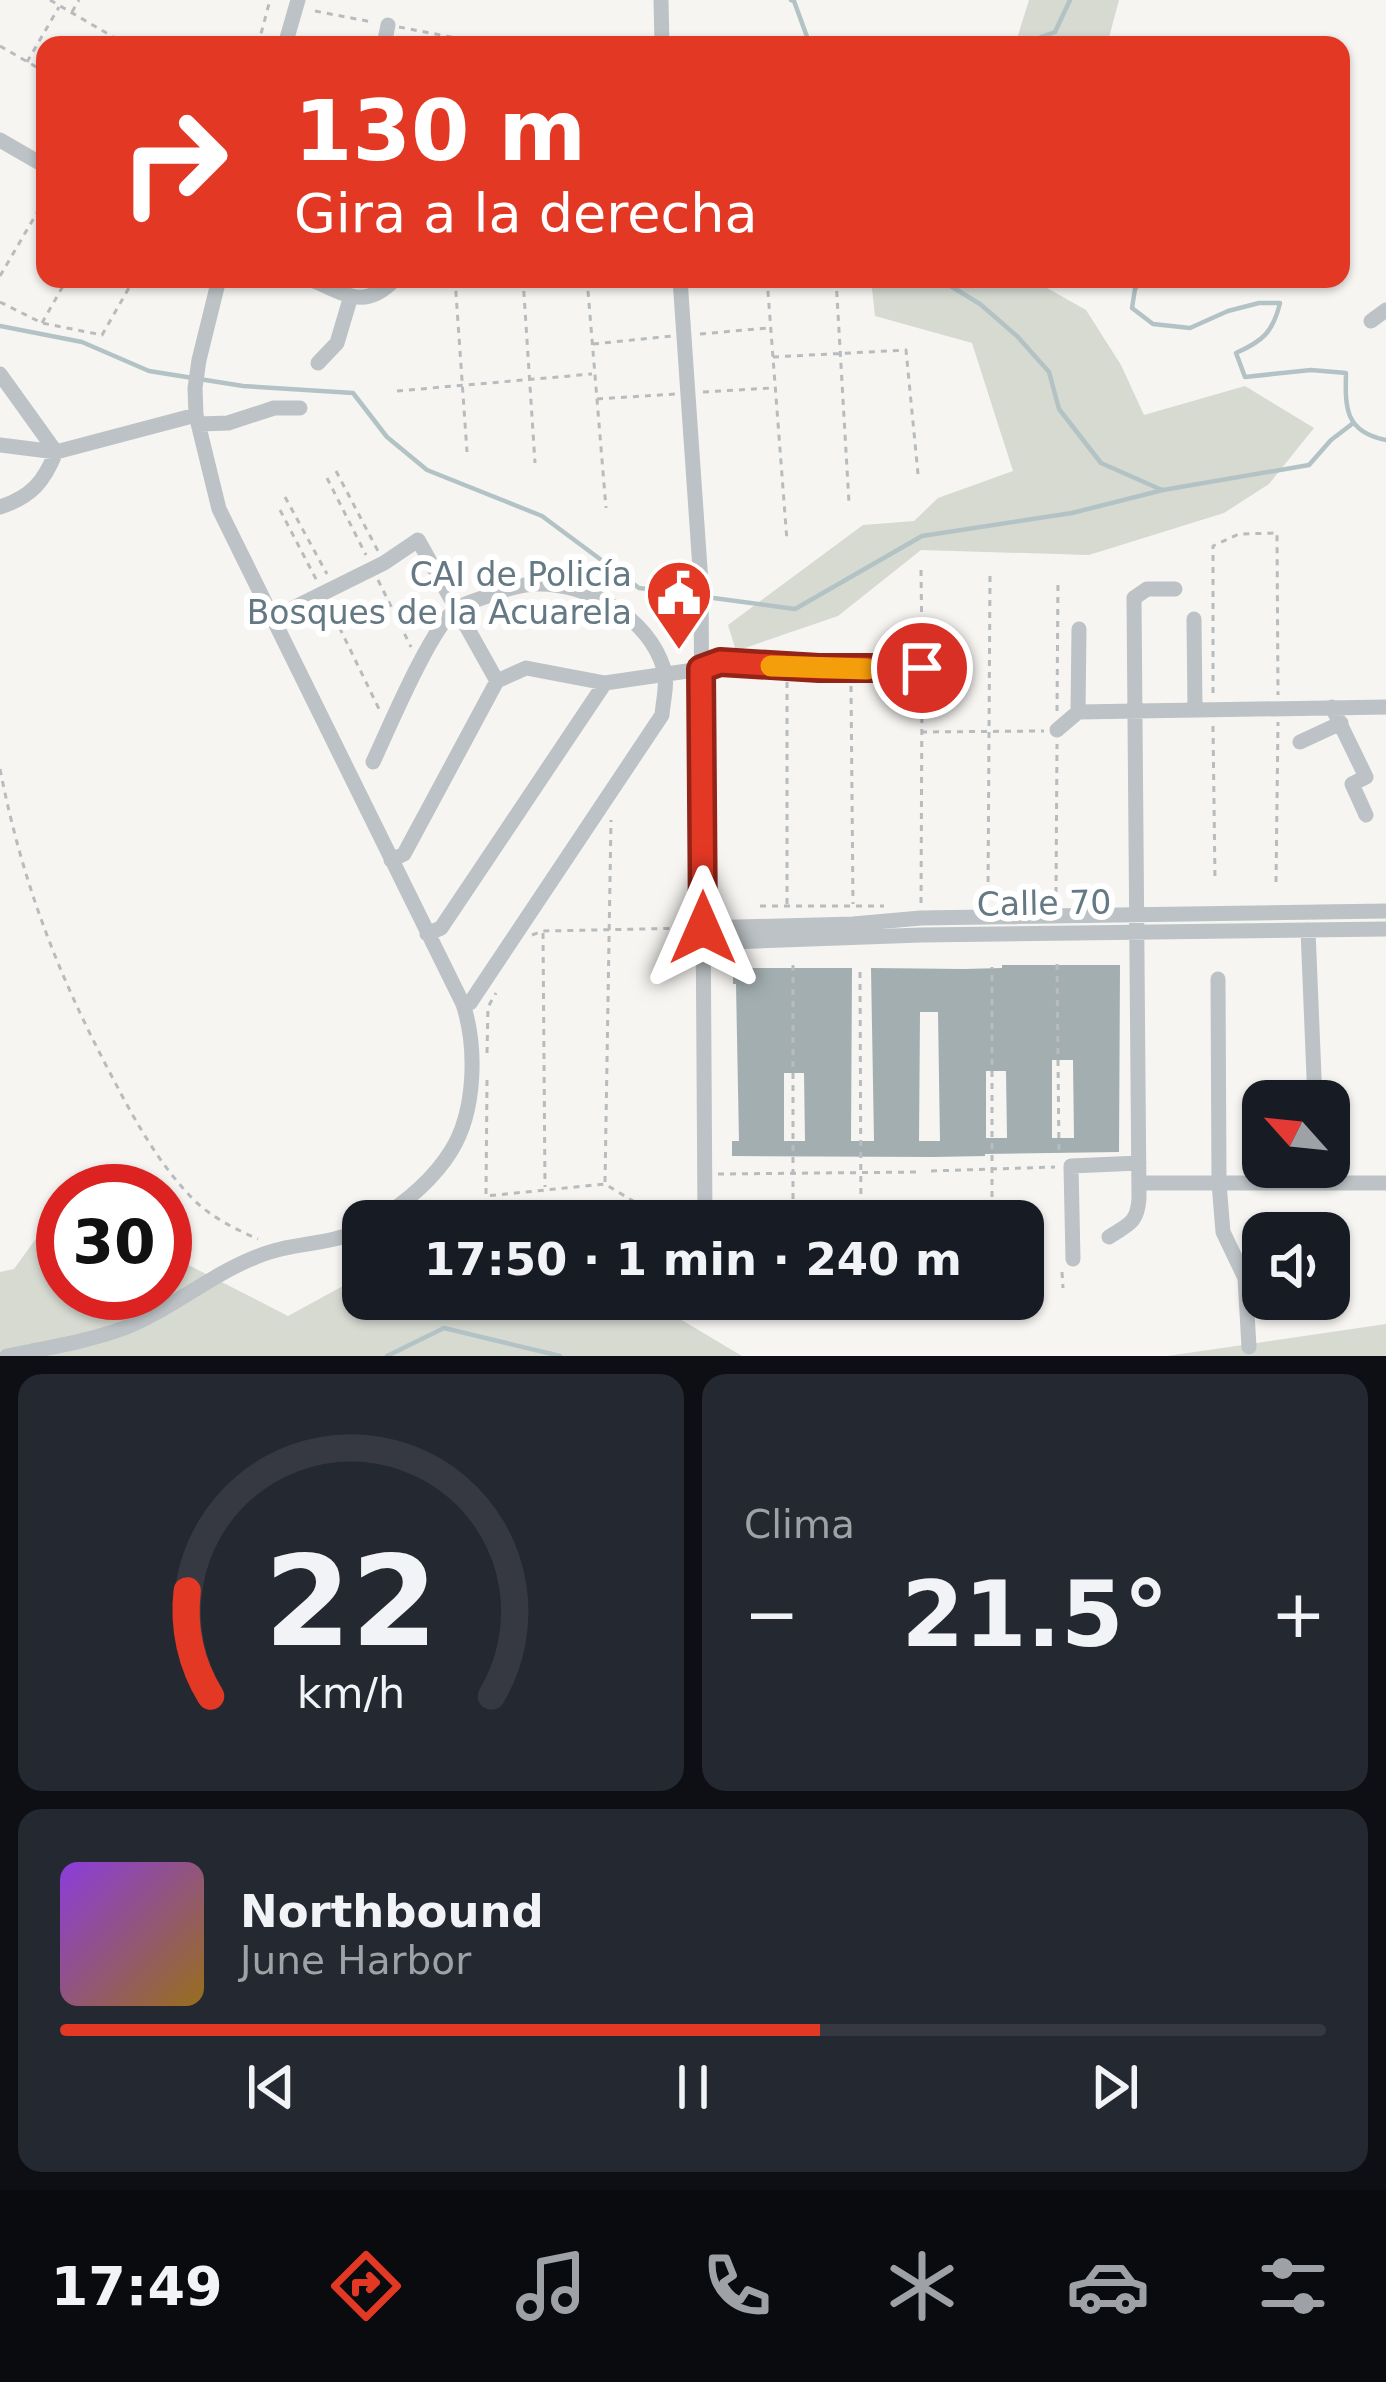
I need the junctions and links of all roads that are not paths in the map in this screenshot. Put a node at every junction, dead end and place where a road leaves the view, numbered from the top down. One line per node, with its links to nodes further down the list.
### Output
1 (298, 0): 4 (street)
2 (661, 0): 6 (street)
3 (388, 25): 5 (street)
4 (288, 36)
5 (386, 36)
6 (662, 36)
7 (0, 140): 8 (street)
8 (36, 161)
9 (217, 288): 19 (street)
10 (333, 288): 13 (street)
11 (384, 288): 13 (street)
12 (681, 288): 29 (street)
13 (351, 296): 16 (street)
14 (1386, 310): 15 (street)
15 (1371, 321)
16 (318, 364)
17 (0, 374): 21 (street)
18 (300, 408): 19 (street)
19 (198, 420): 21 (street); 25 (street)
20 (0, 445): 21 (street)
21 (56, 452): 22 (street)
22 (0, 507)
23 (1174, 589): 36 (street)
24 (455, 609): 25 (street); 30 (street); 31 (street); 41 (street)
25 (271, 619): 43 (street)
26 (1194, 619): 35 (street)
27 (1079, 629): 37 (street)
28 (922, 668): 29 (street)
29 (701, 669): 30 (street); 50 (street)
30 (666, 674): 32 (street); 52 (street)
31 (496, 681): 32 (street); 43 (street)
32 (605, 683): 49 (street)
33 (1386, 706): 34 (street)
34 (1332, 707): 35 (street); 38 (street)
35 (1196, 710): 36 (street)
36 (1134, 711): 37 (street); 45 (street)
37 (1078, 712): 39 (street)
38 (1341, 723): 40 (street); 42 (street)
39 (1058, 730)
40 (1300, 742)
41 (373, 762)
42 (1366, 815)
43 (391, 860): 49 (street)
44 (1386, 911): 45 (street, Calle 70)
45 (1135, 914): 48 (street); 50 (street, Calle 70)
46 (1386, 929): 47 (street, Calle 70)
47 (1308, 930): 48 (street, Calle 70); 53 (street)
48 (1135, 932): 50 (street, Calle 70); 54 (street)
49 (427, 934): 52 (street)
50 (703, 936): 59 (street)
51 (1218, 979): 56 (street)
52 (463, 1004): 58 (street)
53 (1314, 1080)
54 (1139, 1163): 55 (street); 62 (street)
55 (1140, 1183): 56 (street); 61 (street)
56 (1219, 1183): 57 (street); 63 (street)
57 (1386, 1183)
58 (403, 1200)
59 (705, 1200)
60 (342, 1236): 64 (street)
61 (1109, 1237)
62 (1073, 1258)
63 (1250, 1347)
64 (7, 1356)

